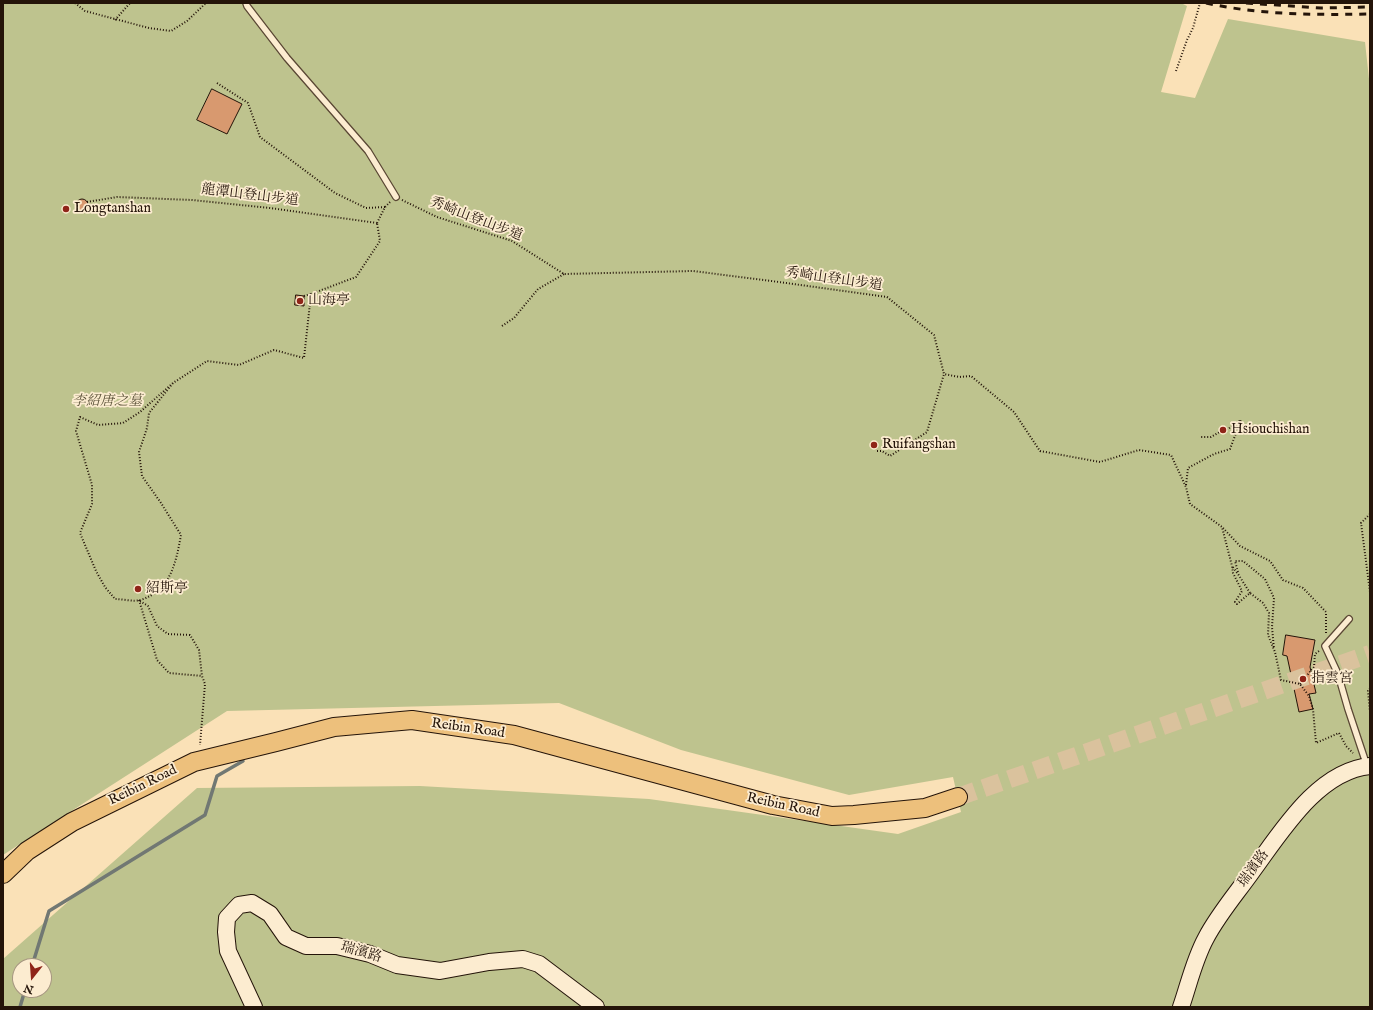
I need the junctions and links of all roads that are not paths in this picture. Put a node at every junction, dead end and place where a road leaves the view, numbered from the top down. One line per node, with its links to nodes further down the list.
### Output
1 (246, 3): 2 (lane)
2 (396, 197)
3 (1349, 619): 4 (lane)
4 (1369, 766): 9 (street, 瑞濱路)
5 (958, 797): 6 (main road, Reibin Road)
6 (3, 874)
7 (254, 1007): 8 (street, 瑞濱路)
8 (596, 1007)
9 (1181, 1007)

